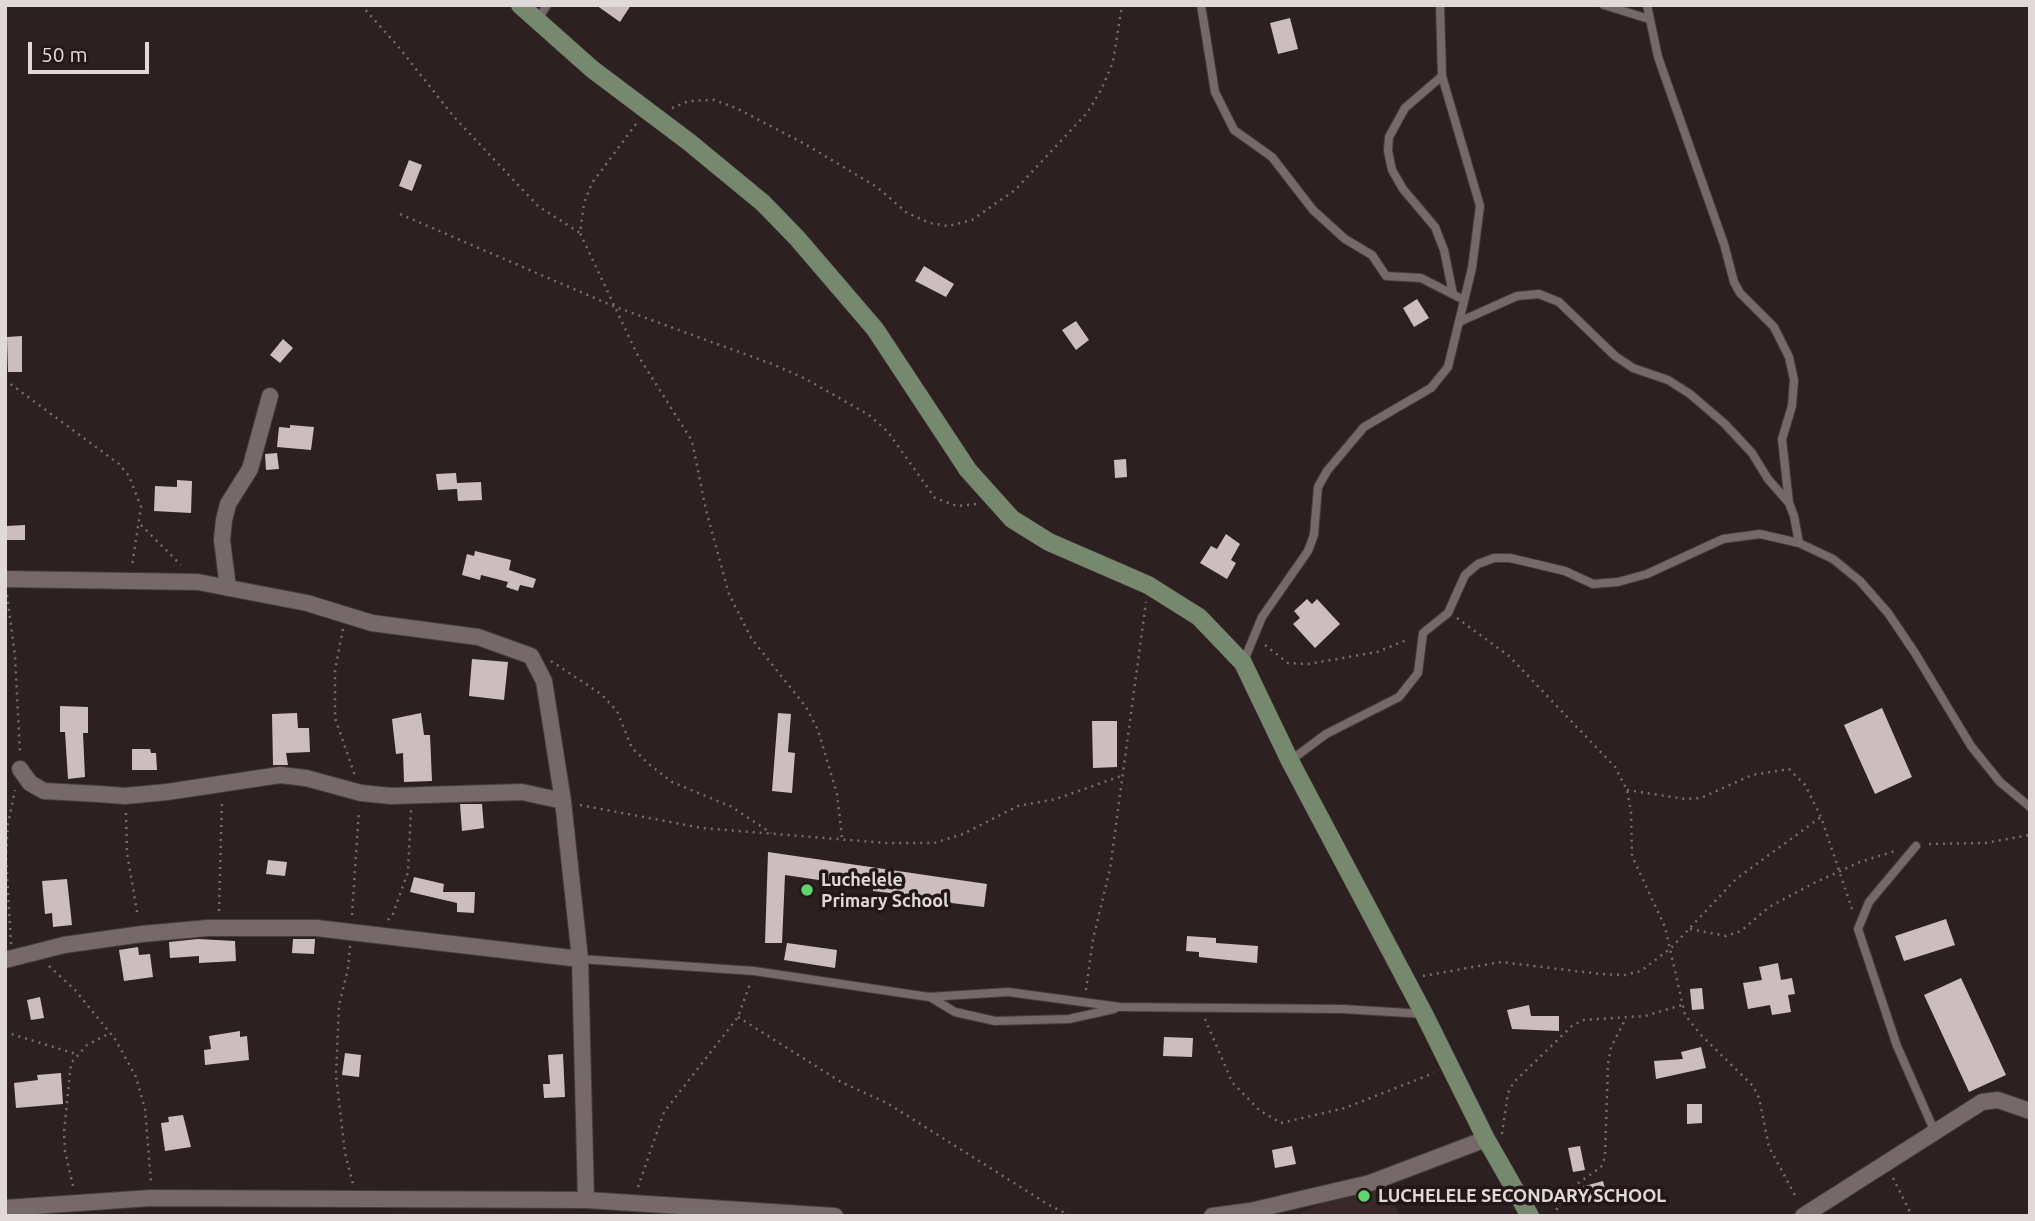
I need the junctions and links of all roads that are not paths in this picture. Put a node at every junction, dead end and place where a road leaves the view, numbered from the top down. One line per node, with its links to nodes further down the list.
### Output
1 (520, 5): 8 (main road)
2 (547, 5): 8 (lane)
3 (1200, 5): 10 (lane)
4 (1440, 5): 9 (lane)
5 (1604, 5): 7 (lane)
6 (1647, 5): 7 (lane)
7 (1648, 19): 14 (lane)
8 (537, 21): 18 (main road)
9 (1442, 76): 10 (lane); 11 (lane)
10 (1452, 294): 11 (lane)
11 (1464, 300): 12 (lane)
12 (1459, 322): 14 (lane); 18 (lane)
13 (270, 396): 17 (street)
14 (1789, 503): 15 (lane)
15 (1798, 543): 19 (lane); 22 (lane)
16 (5, 579): 17 (street)
17 (228, 587): 21 (street)
18 (1243, 663): 19 (main road)
19 (1290, 761): 28 (main road)
20 (20, 769): 21 (street)
21 (563, 801): 24 (street)
22 (2030, 807)
23 (1916, 845): 30 (lane)
24 (580, 959): 25 (street); 26 (lane); 32 (street)
25 (5, 960)
26 (929, 997): 27 (lane); 27 (lane)
27 (1120, 1007): 28 (lane)
28 (1424, 1014): 31 (main road)
29 (2030, 1111): 30 (street)
30 (1934, 1130): 35 (street)
31 (1486, 1139): 37 (street); 38 (main road)
32 (586, 1200): 34 (street); 36 (street)
33 (5, 1208): 34 (street)
34 (361, 1208)
35 (1801, 1210)
36 (835, 1216)
37 (1212, 1216)
38 (1530, 1216)

